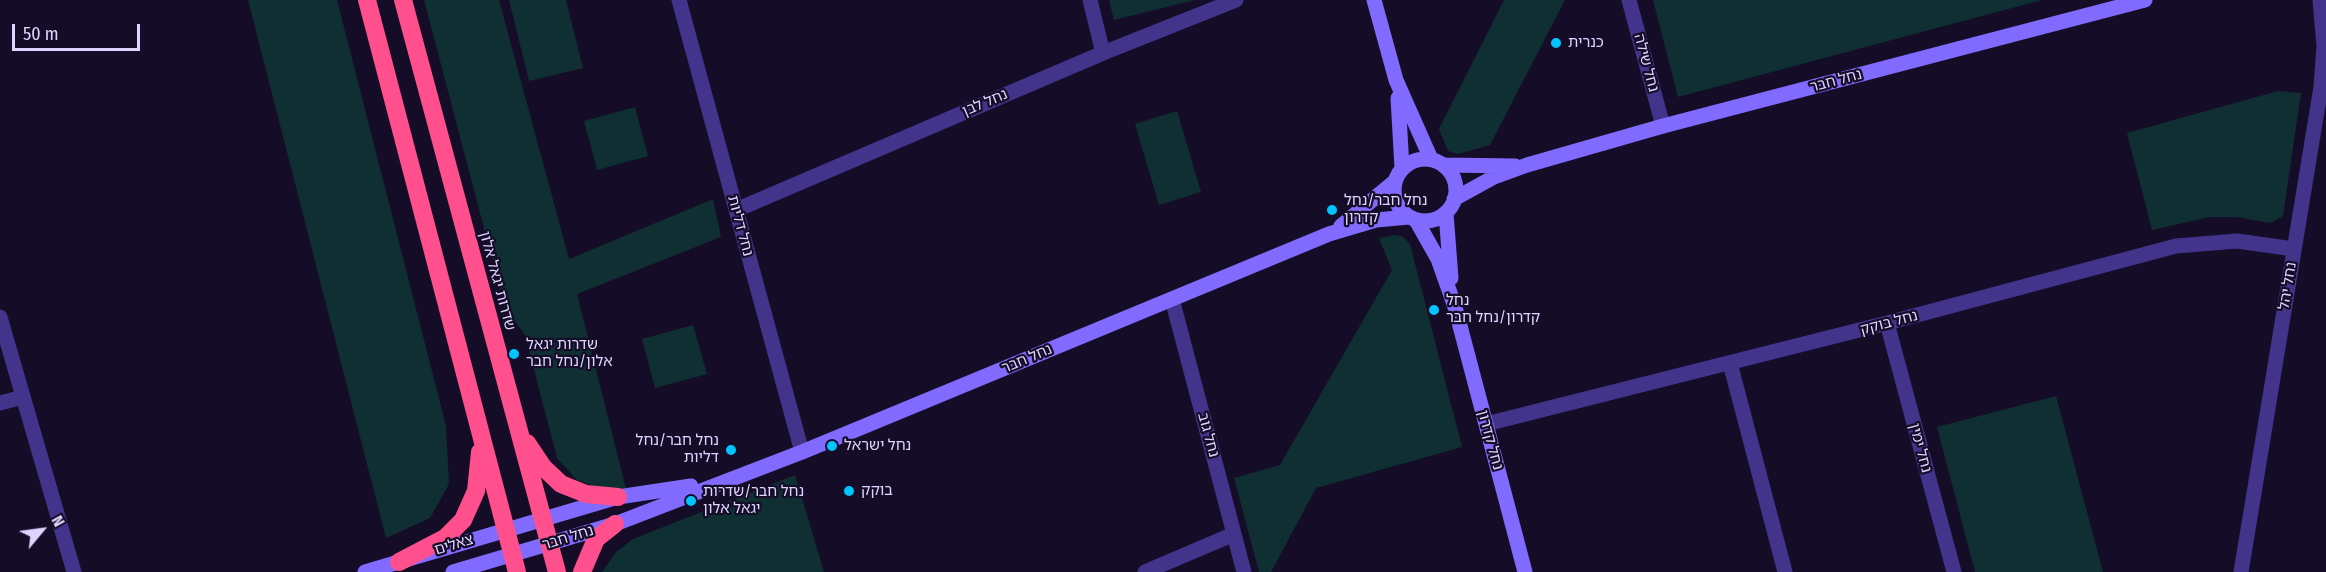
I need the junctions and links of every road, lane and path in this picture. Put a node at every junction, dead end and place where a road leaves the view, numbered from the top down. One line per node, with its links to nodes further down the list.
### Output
1 (367, 0): 30 (highway)
2 (403, 0): 31 (highway, שדרות יגאל אלון)
3 (679, 0): 18 (street, נחל דליות)
4 (1090, 0): 10 (street)
5 (1236, 0): 10 (street, נחל לבן)
6 (1374, 0): 11 (street)
7 (1629, 0): 12 (street, נחל שילה)
8 (2145, 0): 12 (street, נחל חבר)
9 (2320, 0): 22 (street, נחל יהל)
10 (1103, 53): 18 (street, נחל לבן)
11 (1396, 80): 13 (street); 15 (street)
12 (1663, 126): 14 (street, נחל חבר)
13 (1437, 162): 14 (street, נחל חבר); 15 (street); 17 (street)
14 (1527, 165): 17 (street, נחל חבר)
15 (1402, 168): 16 (street)
16 (1394, 182): 20 (street); 21 (street, נחל חבר)
17 (1454, 199): 19 (street)
18 (736, 210): 33 (street, נחל דליות)
19 (1446, 213): 20 (street); 24 (street, נחל קדרון)
20 (1412, 218): 21 (street, נחל חבר); 24 (street, נחל קדרון)
21 (1329, 234): 23 (street, נחל חבר)
22 (2294, 249): 26 (street, נחל בוקק); 53 (street, נחל יהל)
23 (1172, 299): 33 (street, נחל חבר); 39 (street, נחל גוב)
24 (1455, 307): 32 (street, נחל קדרון)
25 (0, 317): 28 (street)
26 (1887, 323): 27 (street, נחל בוקק); 52 (street, נחל ימין)
27 (1730, 363): 32 (street, נחל בוקק); 51 (street)
28 (23, 397): 29 (street); 43 (street)
29 (0, 403)
30 (478, 421): 38 (highway); 41 (highway)
31 (517, 423): 35 (highway); 36 (highway, שדרות יגאל אלון)
32 (1486, 424): 50 (street, נחל קדרון)
33 (802, 452): 34 (street, נחל חבר)
34 (724, 480): 35 (street, נחל חבר); 37 (street, נחל חבר)
35 (618, 497): 36 (street, נחל חבר)
36 (542, 519): 38 (street, צאלים); 40 (highway, שדרות יגאל אלון)
37 (615, 524): 40 (street, נחל חבר); 47 (highway)
38 (506, 529): 41 (street, צאלים); 42 (highway)
39 (1234, 534): 48 (street); 49 (street, נחל גוב)
40 (549, 544): 42 (street, נחל חבר); 46 (highway, שדרות יגאל אלון)
41 (399, 562): 44 (street, צאלים)
42 (515, 563): 45 (street, צאלים)
43 (74, 572)
44 (365, 572)
45 (453, 572)
46 (557, 572)
47 (582, 572)
48 (1145, 572)
49 (1244, 572)
50 (1525, 572)
51 (1785, 572)
52 (1954, 572)
53 (2241, 572)

